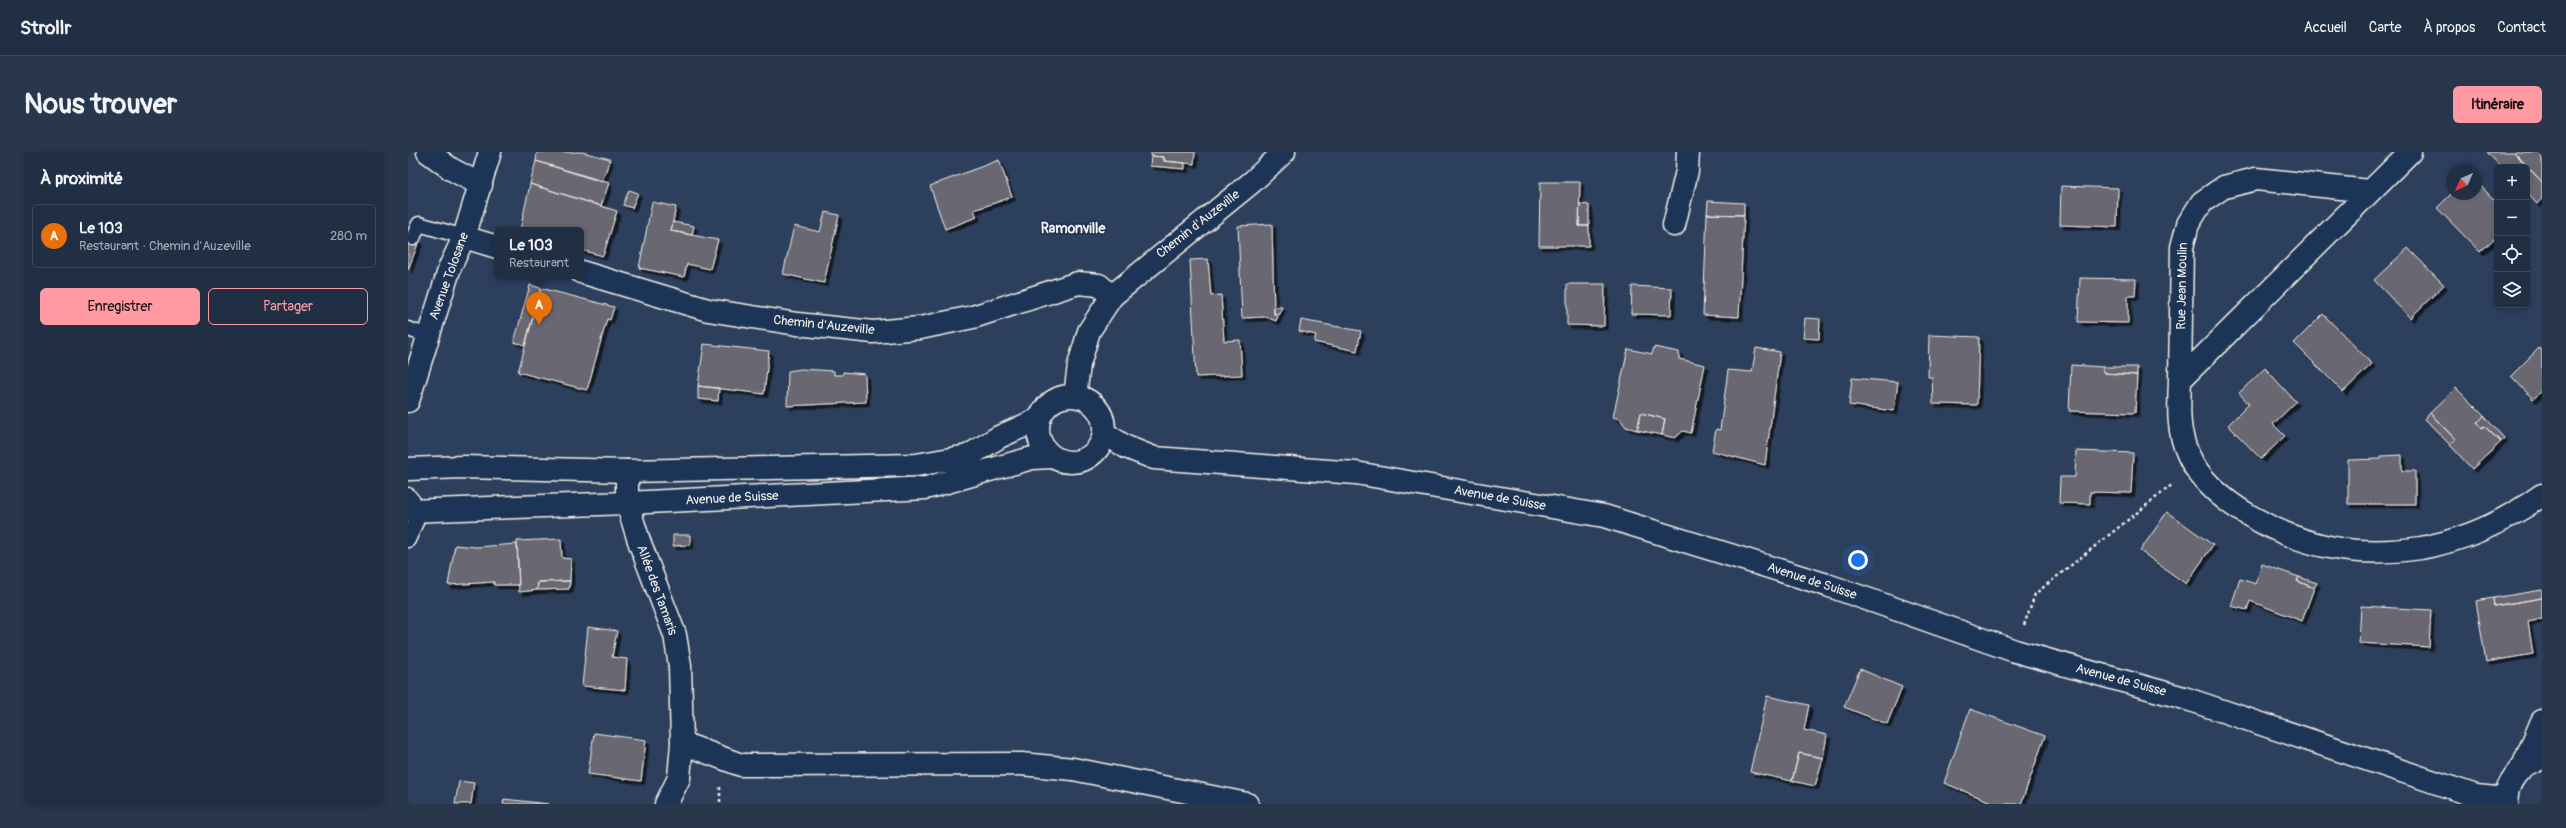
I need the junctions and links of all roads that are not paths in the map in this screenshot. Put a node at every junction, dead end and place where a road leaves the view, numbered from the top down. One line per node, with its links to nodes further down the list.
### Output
1 (428, 152): 6 (street)
2 (490, 152): 6 (street, Avenue Tolosane)
3 (1284, 152): 14 (street, Chemin d'Auzeville)
4 (1688, 152): 9 (street)
5 (2410, 152): 7 (street)
6 (481, 185): 10 (street, Avenue Tolosane)
7 (2369, 191): 17 (street); 17 (street, Rue Jean Moulin)
8 (413, 222): 10 (lane); 11 (lane)
9 (1674, 225)
10 (464, 237): 12 (street); 16 (street, Avenue Tolosane)
11 (413, 238)
12 (494, 246)
13 (584, 273): 14 (street, Chemin d'Auzeville)
14 (1112, 296): 18 (street, Chemin d'Auzeville)
15 (408, 329): 16 (lane)
16 (428, 336): 19 (street, Avenue Tolosane)
17 (2180, 380): 25 (street, Rue Jean Moulin)
18 (1075, 396): 20 (street); 21 (street)
19 (408, 401)
20 (1039, 419): 22 (street); 24 (street)
21 (1104, 433): 22 (street); 32 (street, Avenue de Suisse)
22 (1052, 457): 26 (street, Avenue de Suisse)
23 (408, 469): 24 (street)
24 (626, 471): 26 (street, Allée des Tamaris)
25 (2539, 500)
26 (627, 503): 27 (street, Avenue de Suisse); 30 (street, Allée des Tamaris)
27 (412, 506): 28 (lane)
28 (408, 540)
29 (2542, 720): 31 (street)
30 (682, 743): 33 (street, Allée des Tamaris); 34 (street)
31 (2532, 762): 32 (street, Avenue de Suisse)
32 (2506, 802)
33 (666, 804)
34 (1248, 804)

